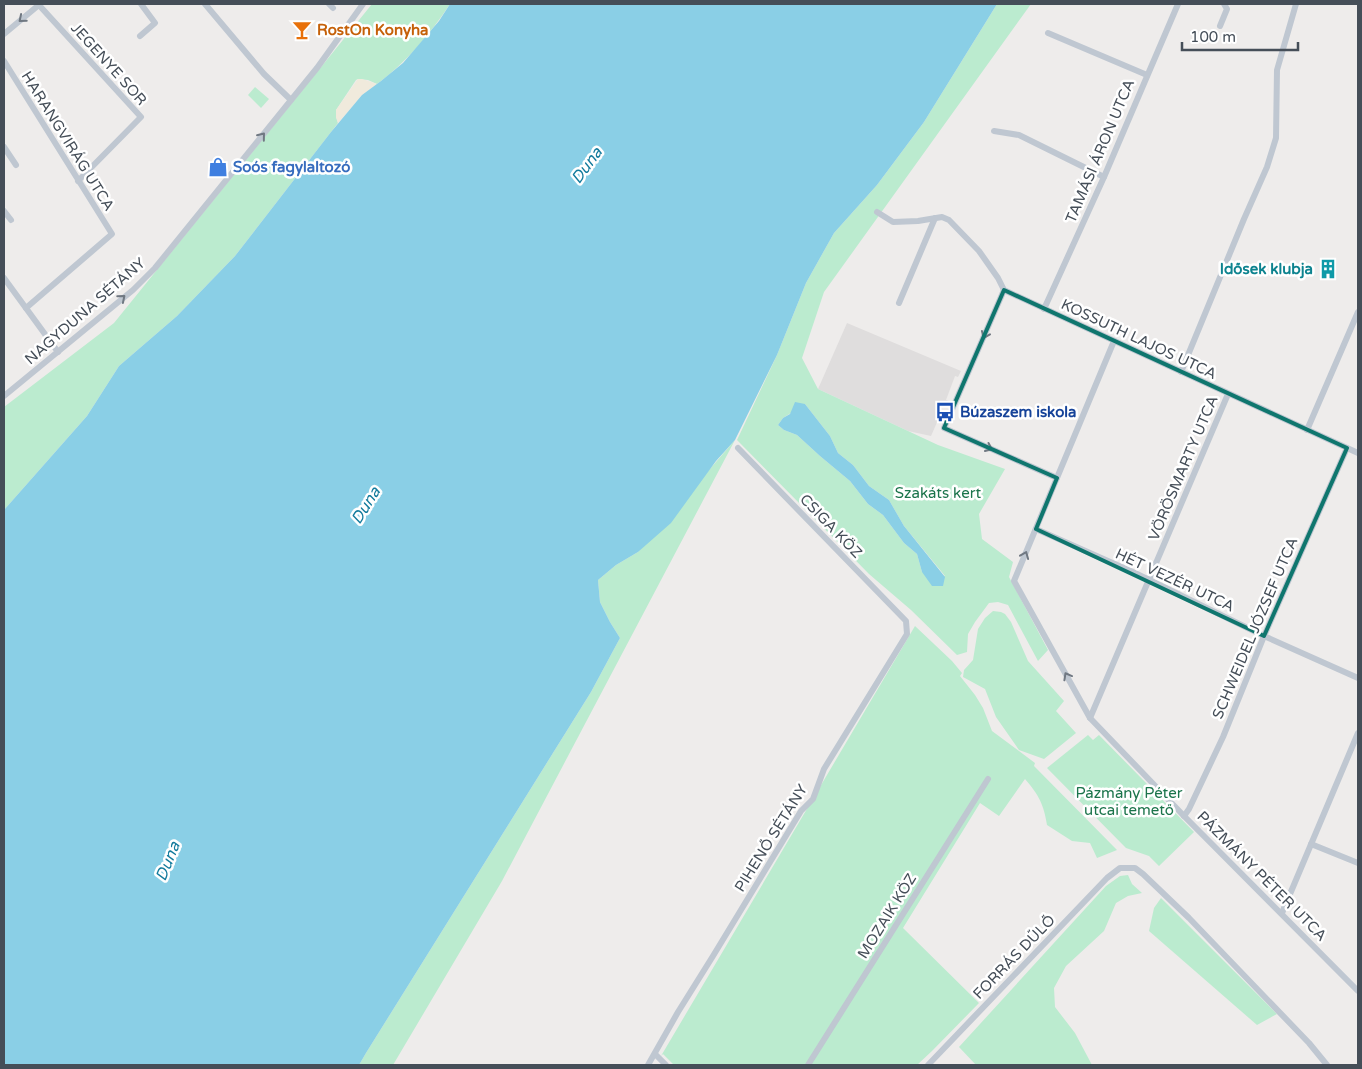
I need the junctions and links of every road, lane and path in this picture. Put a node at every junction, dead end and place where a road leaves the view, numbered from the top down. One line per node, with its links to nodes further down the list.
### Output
1 (39, 4): 10 (street, one-way to 10); 19 (street, JEGENYE SOR)
2 (141, 4): 11 (street)
3 (205, 4): 14 (street)
4 (363, 4): 14 (street, NAGYDUNA SÉTÁNY)
5 (1178, 4): 13 (street, TAMÁSI ÁRON UTCA)
6 (1224, 4): 8 (street)
7 (1296, 4): 32 (street)
8 (1220, 26)
9 (1048, 33): 13 (street)
10 (4, 34)
11 (140, 36)
12 (4, 61): 19 (street, HARANGVIRÁG UTCA)
13 (1147, 75): 18 (street, TAMÁSI ÁRON UTCA)
14 (290, 100): 31 (street, NAGYDUNA SÉTÁNY, one-way to 14)
15 (994, 131): 18 (street)
16 (4, 147): 17 (street)
17 (16, 165)
18 (1104, 177): 28 (street, TAMÁSI ÁRON UTCA)
19 (78, 181): 27 (street, HARANGVIRÁG UTCA)
20 (4, 211): 23 (street)
21 (877, 212): 22 (street)
22 (935, 218): 25 (street); 26 (street)
23 (11, 220)
24 (4, 278): 27 (street)
25 (1004, 290): 28 (street, KOSSUTH LAJOS UTCA); 39 (street, one-way to 39)
26 (899, 304)
27 (26, 308): 31 (street)
28 (1044, 309): 30 (street, KOSSUTH LAJOS UTCA)
29 (1358, 312): 35 (street)
30 (1114, 341): 32 (street, KOSSUTH LAJOS UTCA); 39 (street)
31 (58, 352): 34 (street, NAGYDUNA SÉTÁNY)
32 (1181, 372): 33 (street, KOSSUTH LAJOS UTCA)
33 (1228, 394): 35 (street, KOSSUTH LAJOS UTCA); 41 (street, VÖRÖSMARTY UTCA)
34 (4, 396)
35 (1307, 430): 37 (street, KOSSUTH LAJOS UTCA)
36 (738, 448): 42 (street, CSIGA KÖZ)
37 (1347, 448): 38 (street, KOSSUTH LAJOS UTCA); 43 (street, SCHWEIDEL JÓZSEF UTCA)
38 (1358, 453)
39 (1057, 478): 40 (street)
40 (1036, 529): 41 (street, HÉT VEZÉR UTCA); 45 (street, PÁZMÁNY PÉTER UTCA, one-way to 40)
41 (1149, 581): 43 (street, HÉT VEZÉR UTCA); 45 (street, VÖRÖSMARTY UTCA)
42 (906, 621): 53 (street, PIHENŐ SÉTÁNY)
43 (1264, 636): 44 (street, HÉT VEZÉR UTCA); 48 (street, SCHWEIDEL JÓZSEF UTCA)
44 (1358, 678)
45 (1090, 718): 48 (street, PÁZMÁNY PÉTER UTCA)
46 (1358, 733): 49 (street)
47 (988, 779): 56 (street, MOZAIK KÖZ)
48 (1184, 816): 51 (street, PÁZMÁNY PÉTER UTCA)
49 (1311, 844): 50 (street); 51 (street)
50 (1358, 863)
51 (1282, 913): 52 (street, PÁZMÁNY PÉTER UTCA)
52 (1358, 991)
53 (655, 1054): 54 (street, PIHENŐ SÉTÁNY); 55 (street)
54 (648, 1065)
55 (666, 1065)
56 (808, 1065)
57 (928, 1065): 58 (street, FORRÁS DŰLŐ)
58 (1327, 1065)

